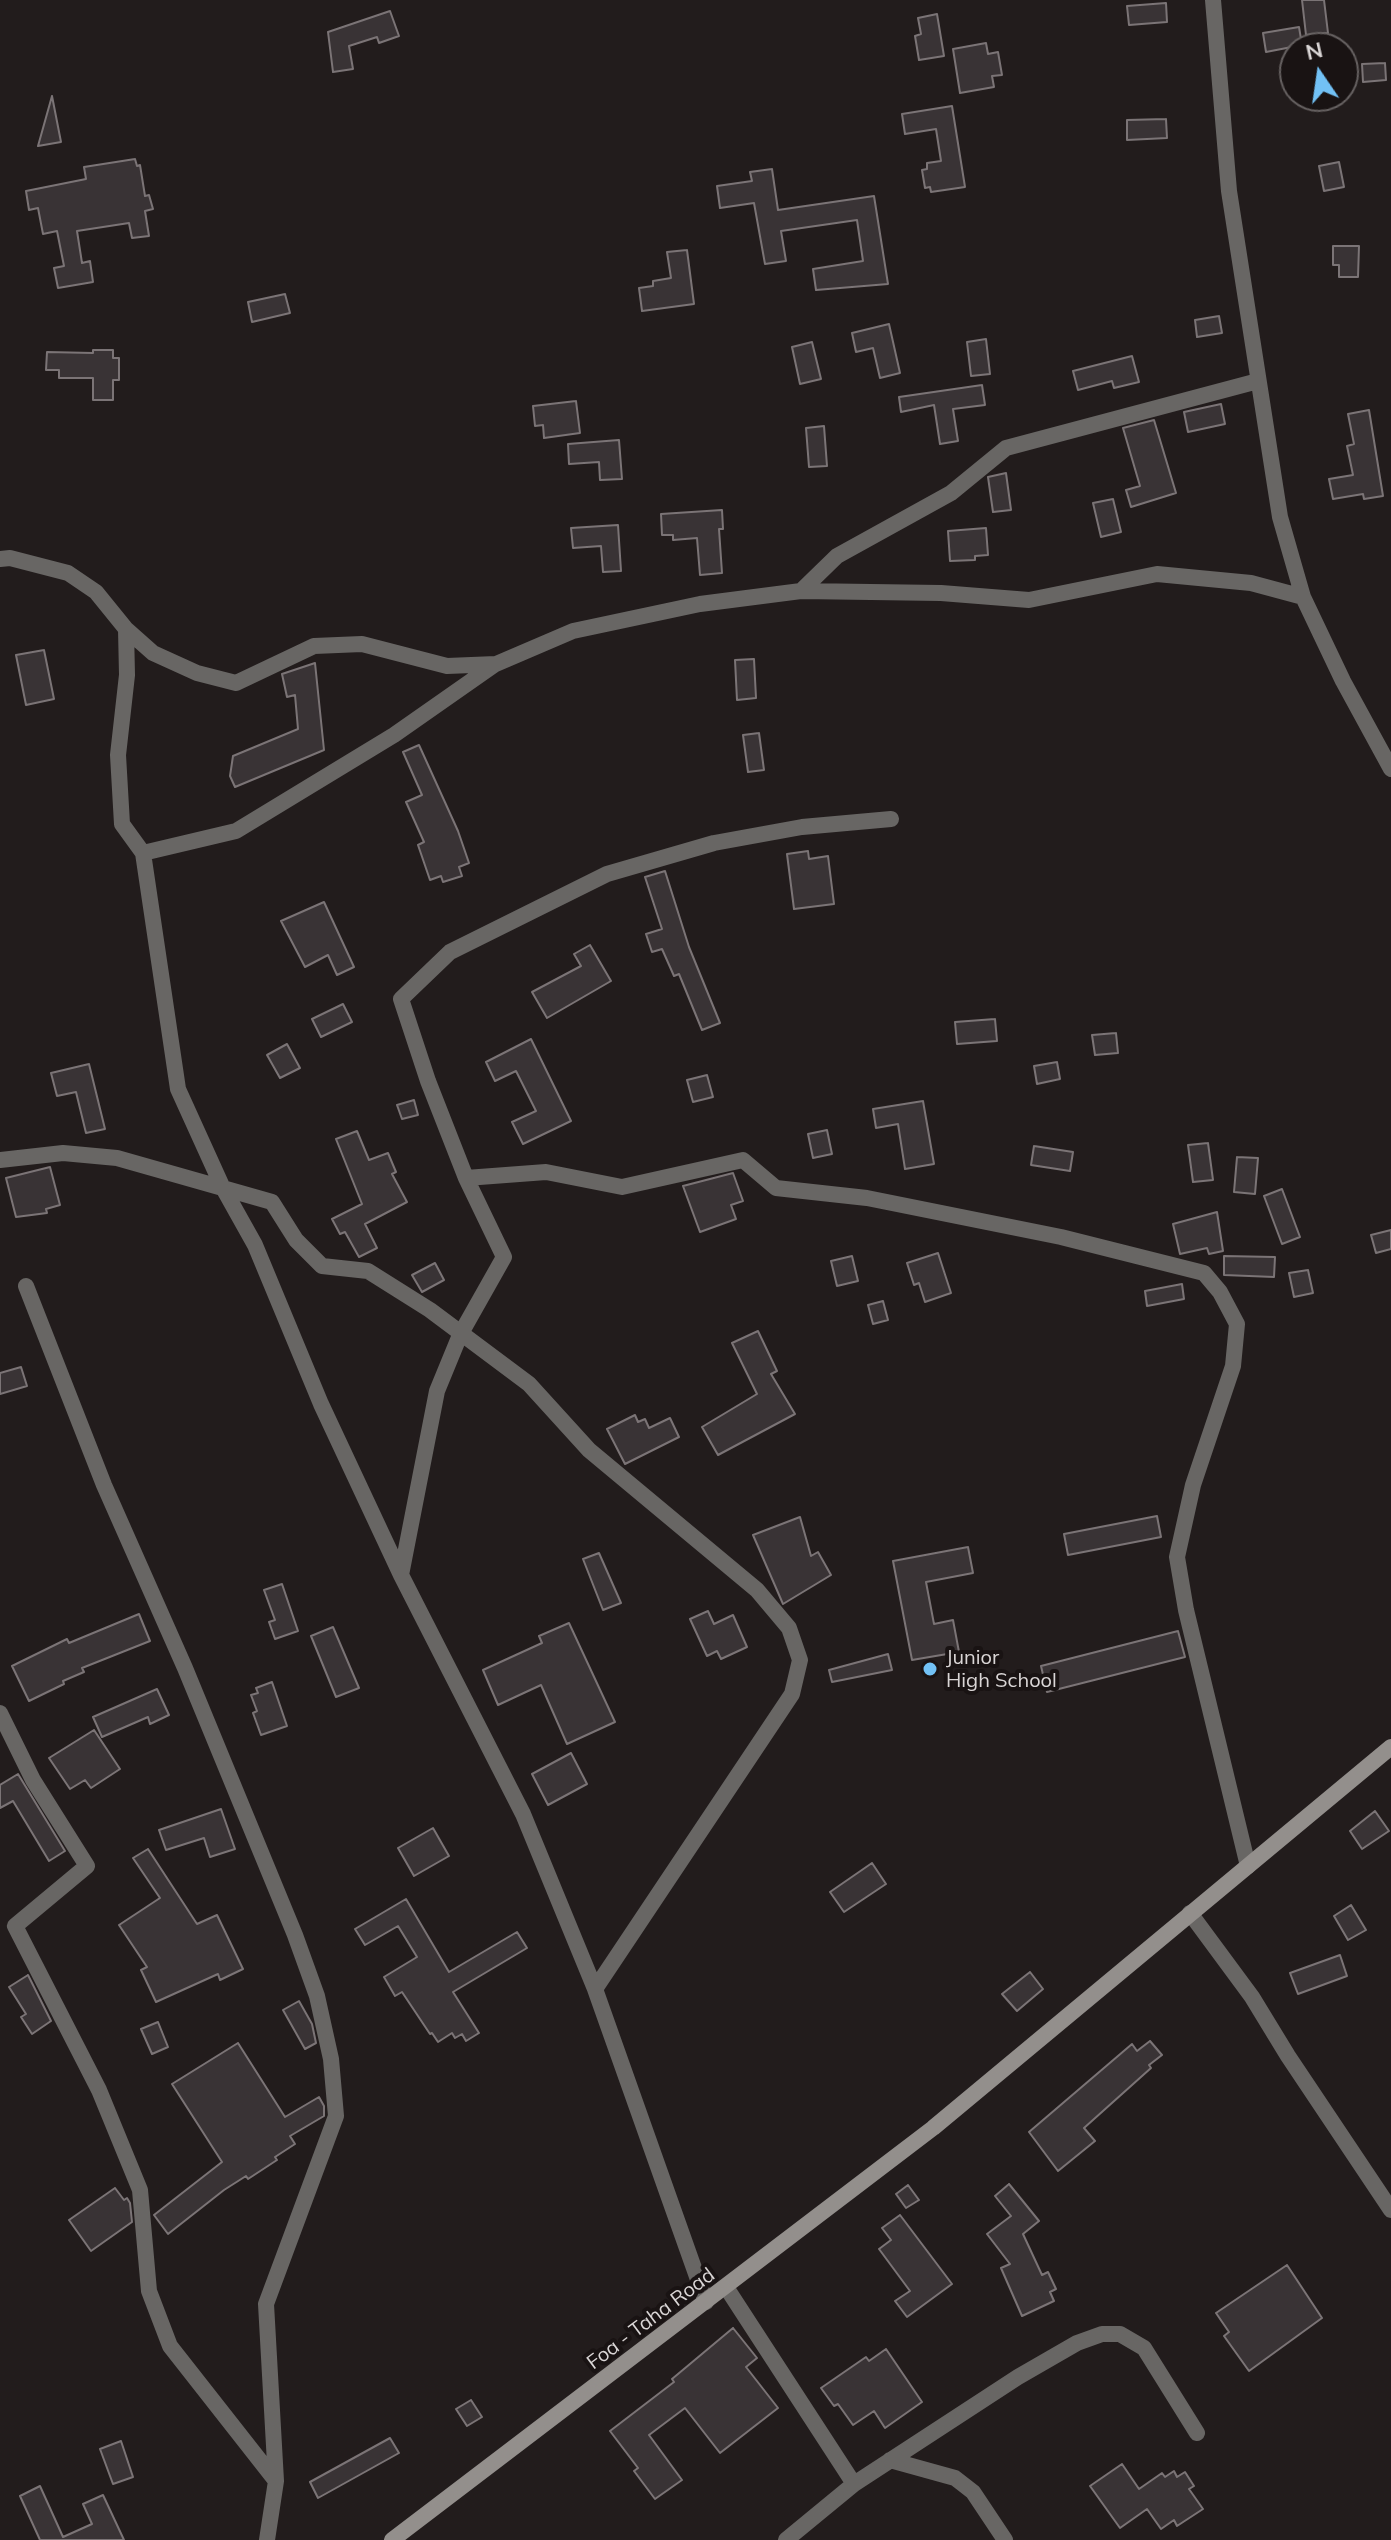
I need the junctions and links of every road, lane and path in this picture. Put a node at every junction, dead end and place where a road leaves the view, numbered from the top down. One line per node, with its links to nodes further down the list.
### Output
1 (1213, 0): 2 (street)
2 (1258, 381): 4 (street); 5 (street)
3 (0, 559): 6 (street)
4 (801, 591): 5 (street); 7 (street)
5 (1303, 597): 8 (street)
6 (126, 629): 7 (street); 10 (street)
7 (496, 664): 10 (street)
8 (1391, 769)
9 (891, 819): 12 (street)
10 (143, 853): 13 (street)
11 (0, 1160): 13 (street)
12 (466, 1178): 15 (street); 19 (street)
13 (222, 1186): 15 (street); 16 (street)
14 (26, 1286): 27 (street)
15 (460, 1335): 16 (street); 21 (street)
16 (401, 1575): 21 (street)
17 (0, 1713): 27 (street)
18 (1391, 1747): 19 (street, Foa - Taha Road)
19 (1248, 1866): 20 (street, Foa - Taha Road)
20 (1190, 1913): 22 (street); 23 (street, Foa - Taha Road)
21 (595, 1989): 24 (street)
22 (1391, 2210)
23 (726, 2287): 24 (street, Foa - Taha Road); 28 (street)
24 (706, 2302): 30 (street, Foa - Taha Road)
25 (1197, 2433): 26 (street)
26 (890, 2460): 28 (street); 32 (street)
27 (276, 2481): 29 (street)
28 (854, 2484): 31 (street)
29 (267, 2540)
30 (392, 2540)
31 (786, 2540)
32 (1005, 2540)

